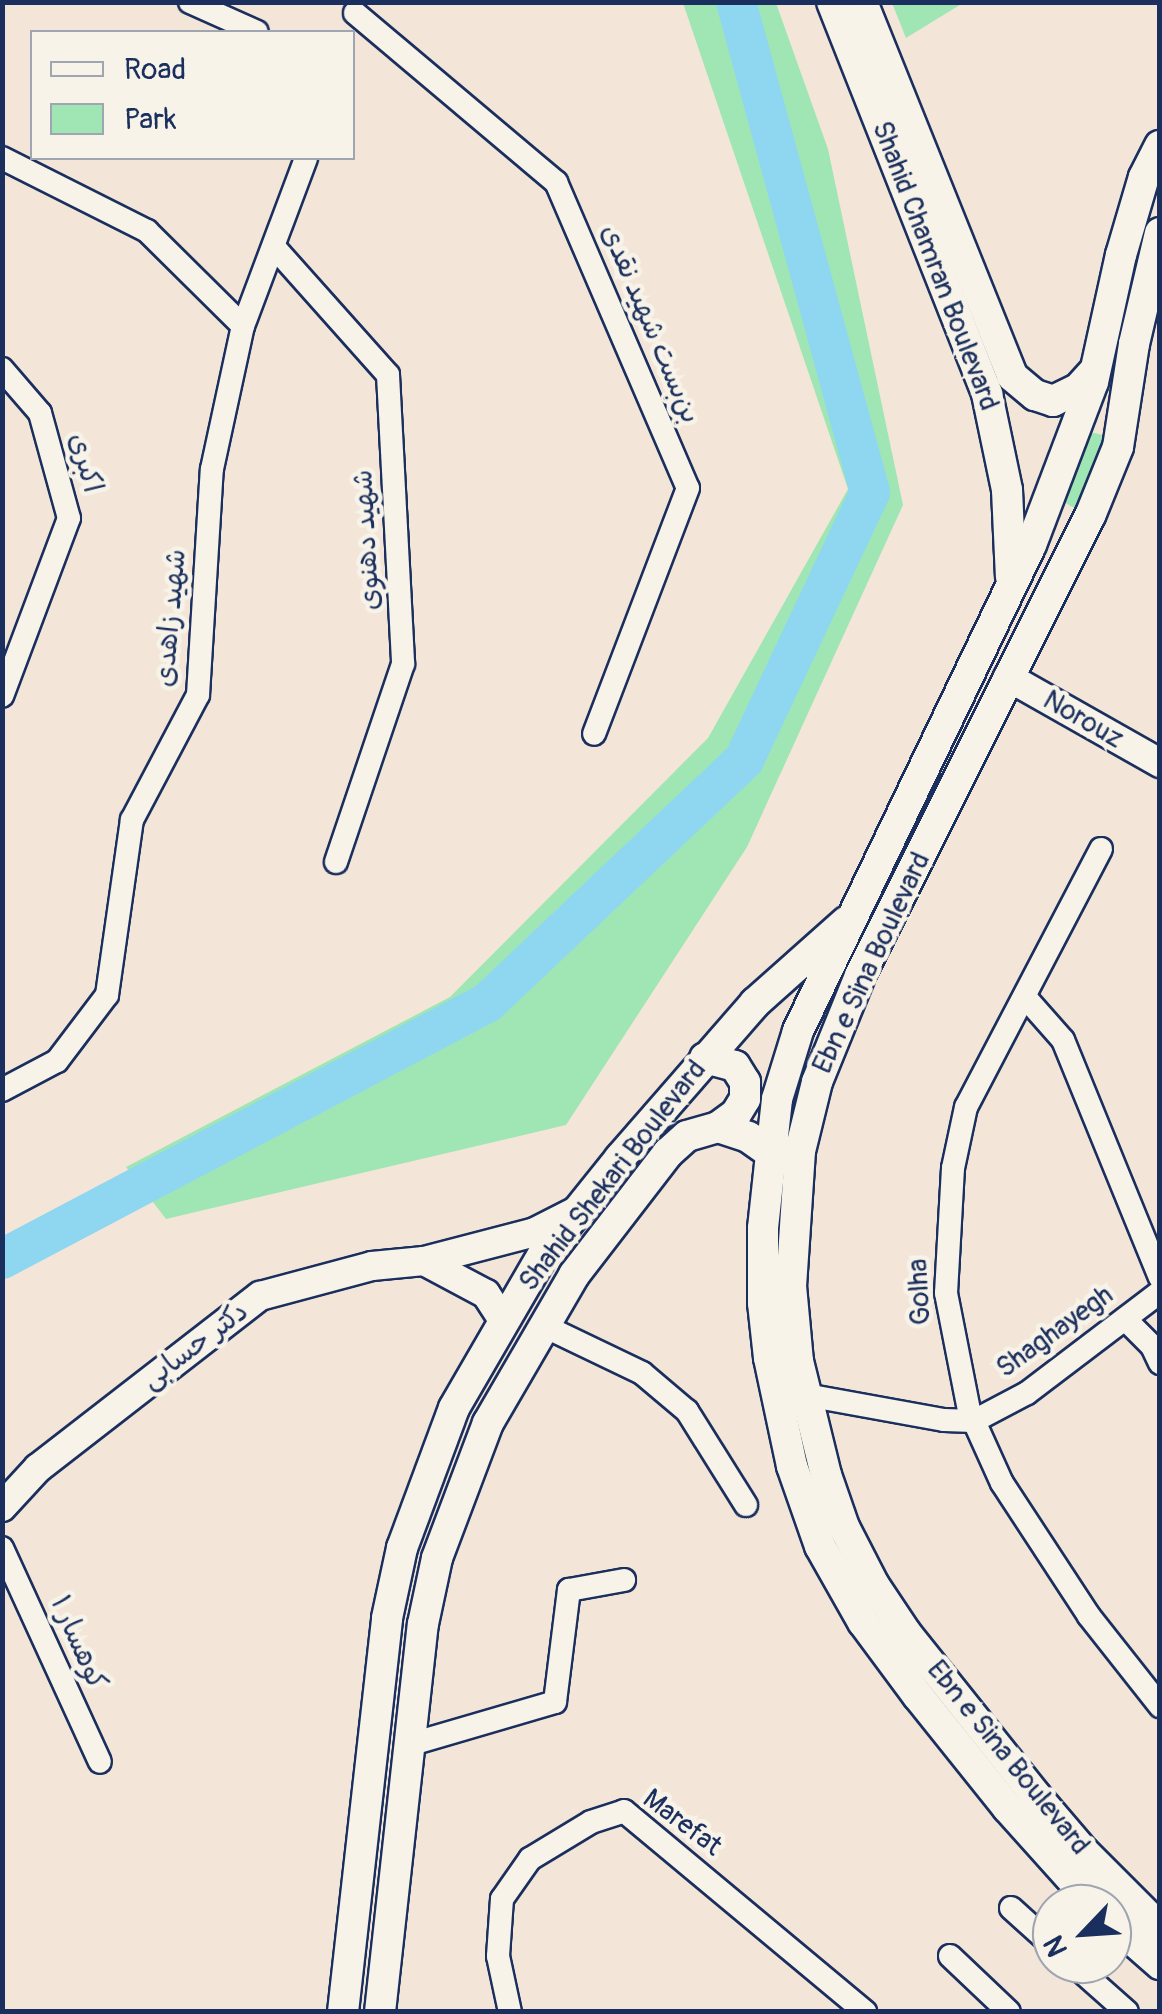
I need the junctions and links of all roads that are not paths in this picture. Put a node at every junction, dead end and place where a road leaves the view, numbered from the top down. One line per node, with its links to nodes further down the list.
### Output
1 (190, 2): 5 (street)
2 (832, 2): 17 (main road, Shahid Chamran Boulevard)
3 (862, 2): 15 (main road, Shahid Chamran Boulevard)
4 (354, 16): 23 (street, بن‌بست شهید نقدی)
5 (253, 30)
6 (1160, 146): 13 (main road)
7 (2, 158): 11 (street)
8 (305, 160): 10 (street, شهید زاهدی)
9 (1160, 233): 14 (main road)
10 (275, 248): 11 (street, شهید زاهدی); 26 (street, شهید دهنوی)
11 (243, 326): 30 (street, شهید زاهدی)
12 (2, 369): 22 (street, اکبری)
13 (1094, 376): 14 (main road); 15 (main road); 16 (main road)
14 (1126, 398): 16 (main road)
15 (1053, 401): 16 (main road, Shahid Chamran Boulevard)
16 (1094, 431): 18 (main road, Ebn e Sina Boulevard); 19 (main road, Ebn e Sina Boulevard)
17 (999, 437): 18 (main road); 20 (main road, Shahid Chamran Boulevard)
18 (1047, 497): 19 (main road); 20 (main road, Ebn e Sina Boulevard)
19 (1090, 516): 21 (main road, Ebn e Sina Boulevard)
20 (1010, 597): 27 (main road, Ebn e Sina Boulevard)
21 (1008, 676): 24 (street, Norouz); 32 (main road, Ebn e Sina Boulevard)
22 (2, 696)
23 (594, 734)
24 (1160, 763)
25 (1101, 850): 28 (street, Golha)
26 (336, 862)
27 (856, 913): 29 (main road, Shahid Shekari Boulevard); 32 (main road, Ebn e Sina Boulevard)
28 (1024, 997): 35 (street); 42 (street, Golha)
29 (705, 1058): 31 (main road); 33 (main road, Shahid Shekari Boulevard)
30 (2, 1090)
31 (718, 1127): 32 (main road, Shahid Shekari Boulevard); 39 (main road, Shahid Shekari Boulevard)
32 (786, 1152): 41 (main road, Ebn e Sina Boulevard); 50 (main road, Ebn e Sina Boulevard)
33 (580, 1210): 34 (street, دکتر حسابی); 38 (main road, Shahid Shekari Boulevard)
34 (424, 1261): 38 (street); 44 (street, دکتر حسابی)
35 (1160, 1278)
36 (1160, 1292): 37 (street, Shaghayegh)
37 (1125, 1319): 40 (street); 42 (street, Shaghayegh)
38 (502, 1320): 58 (main road, Shahid Shekari Boulevard)
39 (542, 1326): 43 (street); 48 (main road, Shahid Shekari Boulevard)
40 (1160, 1363)
41 (806, 1395): 42 (street); 53 (main road, Ebn e Sina Boulevard)
42 (974, 1421): 47 (street, Golha)
43 (746, 1505)
44 (2, 1506)
45 (2, 1548): 49 (street, کوهسار ۱)
46 (624, 1580): 48 (street)
47 (1160, 1706)
48 (408, 1745): 59 (main road, Shahid Shekari Boulevard)
49 (100, 1762)
50 (1076, 1884)
51 (1011, 1908): 52 (street)
52 (1032, 1927)
53 (1160, 1928)
54 (1132, 1940): 56 (main road)
55 (950, 1956): 62 (street)
56 (1160, 1964)
57 (1096, 1984): 63 (street)
58 (343, 2012)
59 (380, 2012)
60 (510, 2012): 61 (street, Marefat)
61 (865, 2012)
62 (1009, 2012)
63 (1126, 2012)

